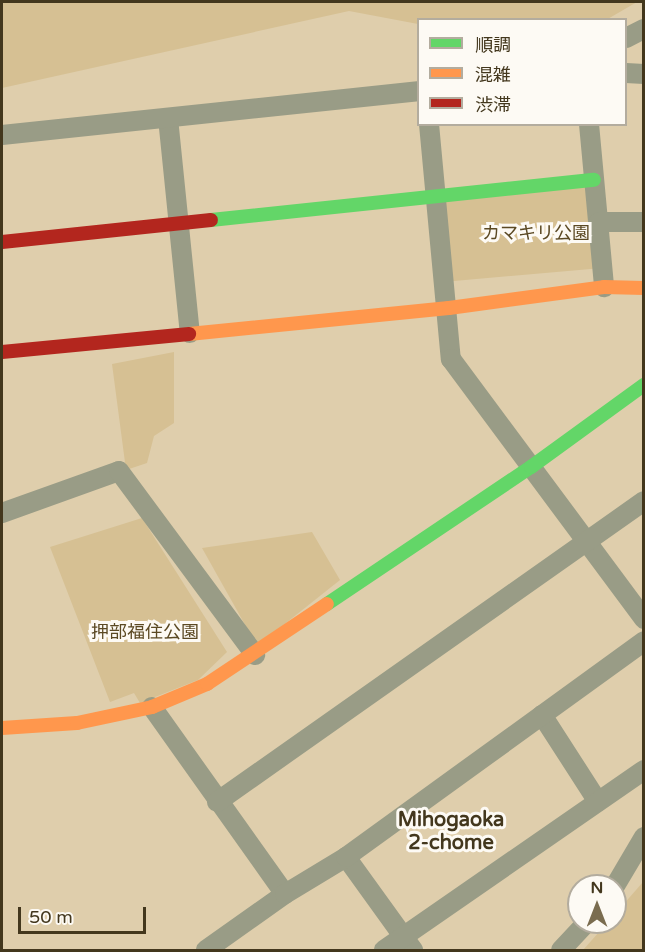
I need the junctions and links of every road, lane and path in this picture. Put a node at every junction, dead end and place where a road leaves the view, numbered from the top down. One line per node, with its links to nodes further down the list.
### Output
1 (644, 29): 2 (street)
2 (627, 38)
3 (627, 73): 4 (street)
4 (644, 74)
5 (417, 92): 6 (street)
6 (168, 118): 9 (street); 14 (street)
7 (429, 126): 11 (street)
8 (589, 126): 10 (street)
9 (2, 135)
10 (594, 180): 11 (street); 12 (street)
11 (435, 197): 14 (street); 18 (street)
12 (599, 222): 13 (street); 16 (street)
13 (644, 222)
14 (178, 225): 15 (street); 19 (street)
15 (2, 243)
16 (604, 287): 17 (street); 18 (street)
17 (644, 288)
18 (449, 308): 19 (street); 22 (street)
19 (190, 333): 20 (street)
20 (2, 352)
21 (644, 385): 22 (street)
22 (531, 467): 25 (street); 28 (street)
23 (644, 501): 25 (street)
24 (2, 513): 28 (street)
25 (584, 543): 26 (street); 33 (street)
26 (644, 619)
27 (644, 641): 30 (street)
28 (255, 655): 29 (street)
29 (152, 707): 31 (street); 33 (street)
30 (542, 715): 34 (street); 36 (street)
31 (2, 728)
32 (644, 770): 34 (street)
33 (217, 802): 38 (street)
34 (598, 802): 40 (street)
35 (644, 837): 37 (street)
36 (346, 857): 38 (street); 40 (street)
37 (622, 874)
38 (285, 894): 41 (street)
39 (576, 934): 43 (street)
40 (408, 944): 42 (street)
41 (206, 951)
42 (384, 951)
43 (561, 951)

